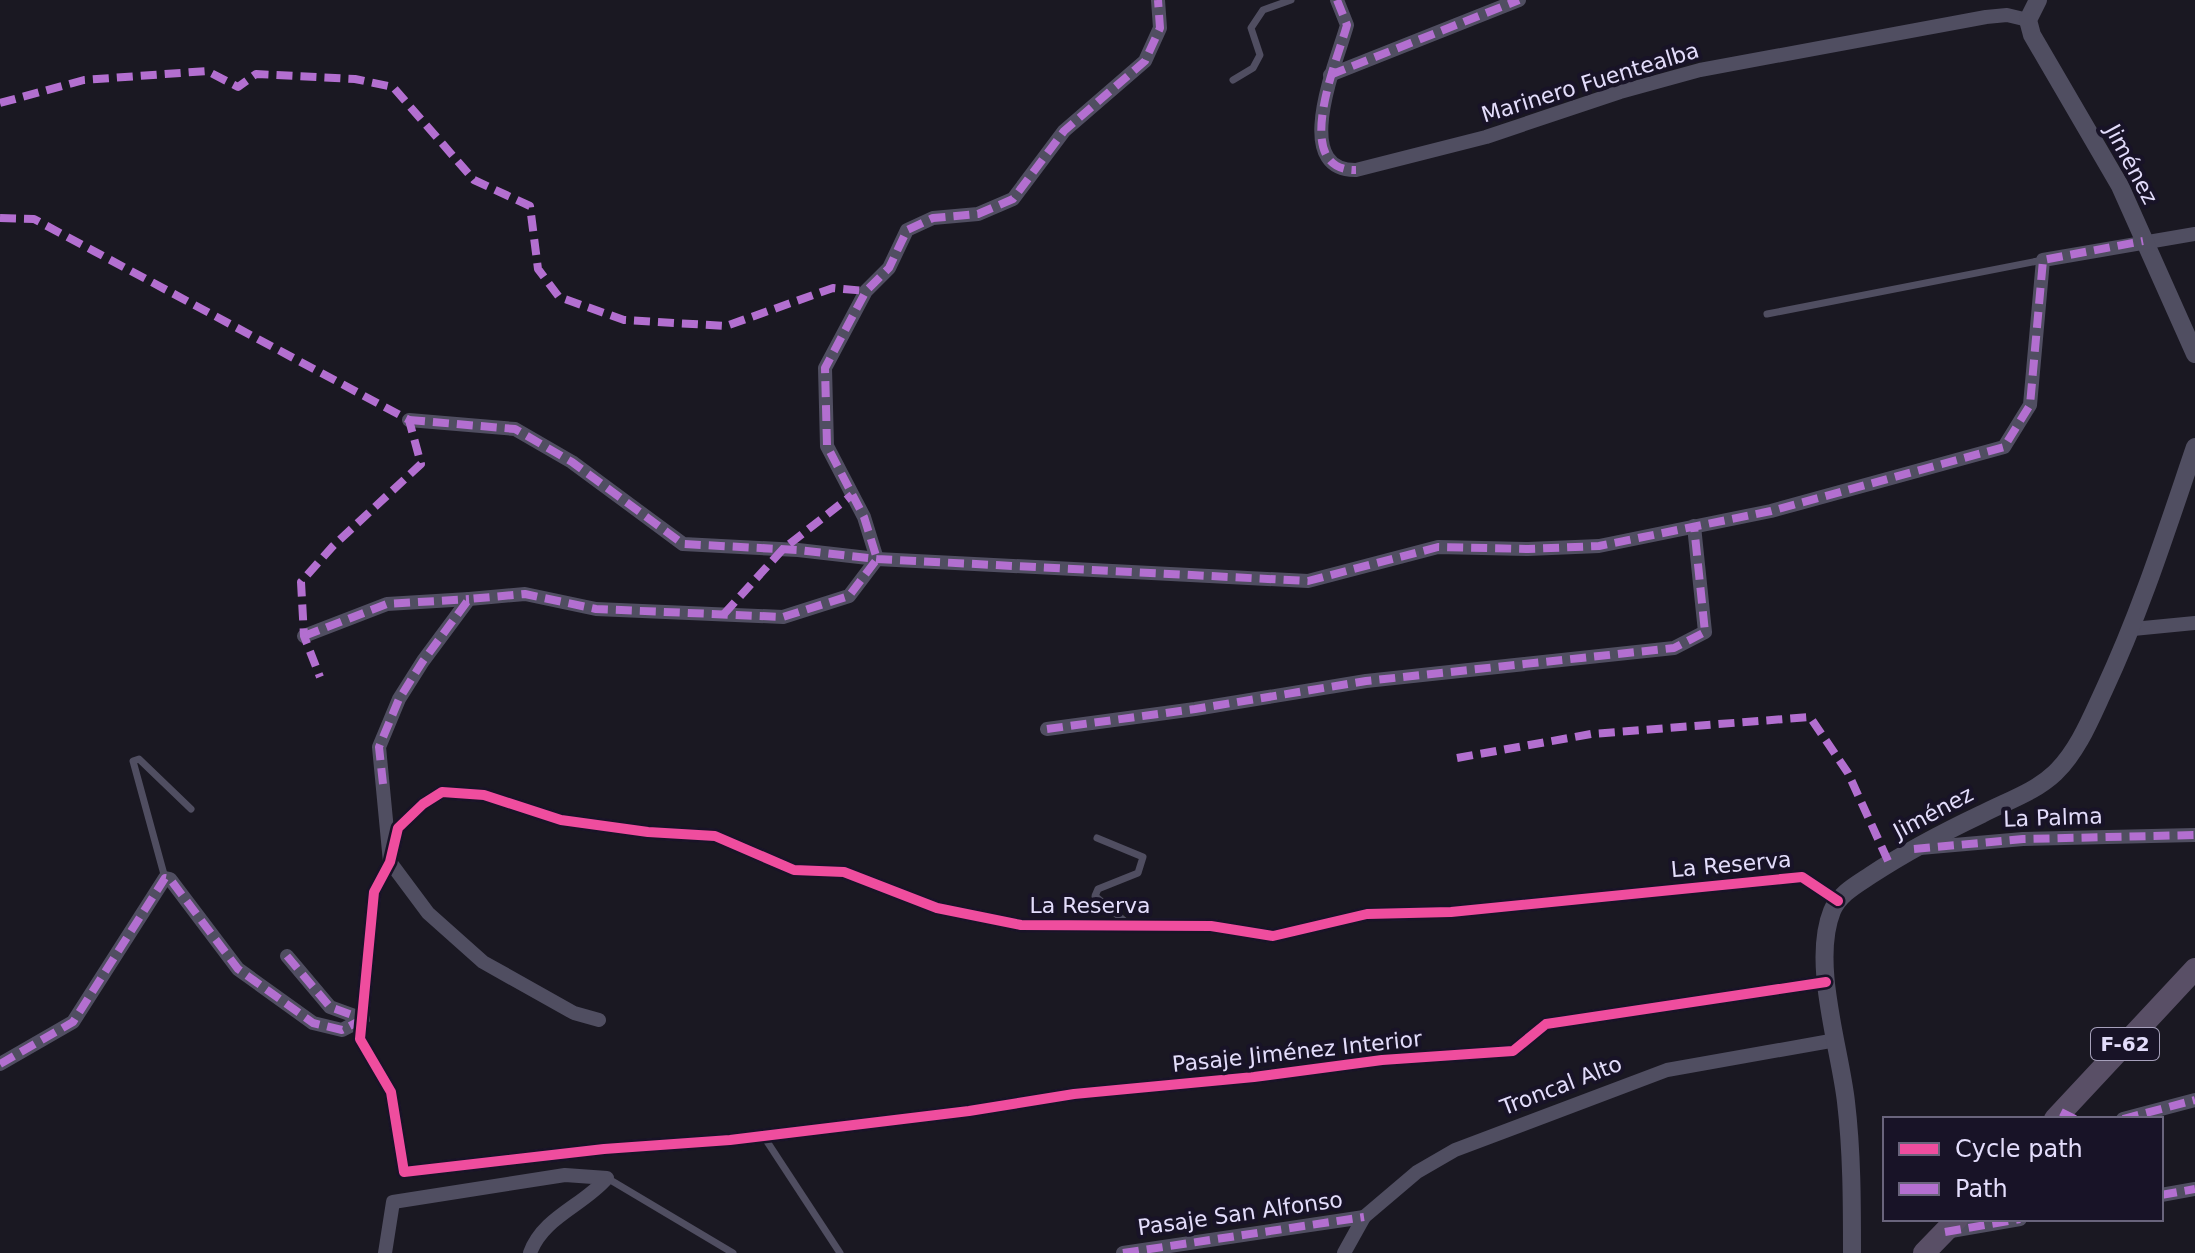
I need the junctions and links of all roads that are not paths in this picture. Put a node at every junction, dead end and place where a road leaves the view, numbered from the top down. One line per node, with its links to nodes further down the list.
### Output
1 (1158, 0): 17 (street)
2 (1291, 0): 8 (lane)
3 (1337, 0): 7 (street)
4 (1519, 0): 7 (street)
5 (2038, 0): 6 (street)
6 (2028, 20): 7 (street, Marinero Fuentealba); 10 (street, Jiménez)
7 (1330, 75)
8 (1233, 80)
9 (2195, 234): 10 (street)
10 (2143, 241): 11 (street); 13 (street, Jiménez)
11 (2043, 260): 12 (lane); 16 (street)
12 (1767, 314)
13 (2195, 354)
14 (409, 420): 17 (street)
15 (2195, 447): 20 (street, Jiménez)
16 (1694, 526): 17 (street); 22 (street)
17 (877, 559): 18 (street)
18 (469, 599): 21 (street); 27 (street)
19 (2195, 623): 20 (street)
20 (2133, 629): 26 (street, Jiménez)
21 (304, 636)
22 (1047, 729)
23 (191, 809): 28 (lane)
24 (2195, 835): 26 (street, La Palma)
25 (1097, 838): 30 (lane)
26 (1914, 849): 29 (street, Jiménez)
27 (390, 862): 30 (street, La Reserva); 34 (street, La Reserva); 35 (street)
28 (165, 878): 34 (street); 37 (street)
29 (1838, 901): 30 (street, La Reserva); 33 (street)
30 (1130, 925)
31 (287, 956): 34 (street)
32 (2195, 969): 39 (main road, F-62)
33 (1826, 982): 36 (street); 41 (street, Pasaje Jiménez Interior)
34 (363, 1019): 41 (street, Pasaje Jiménez Interior)
35 (599, 1020)
36 (1836, 1040): 45 (street, Troncal Alto); 54 (street)
37 (0, 1064)
38 (2195, 1100): 40 (street)
39 (2063, 1117)
40 (2131, 1117)
41 (763, 1135): 51 (lane)
42 (607, 1178): 48 (street); 49 (street); 50 (lane)
43 (2195, 1189): 44 (street)
44 (2163, 1195)
45 (1364, 1217): 52 (street, Pasaje San Alfonso); 53 (street, Troncal Alto)
46 (1997, 1221): 47 (street)
47 (1951, 1225): 55 (main road)
48 (385, 1253)
49 (530, 1253)
50 (733, 1253)
51 (840, 1253)
52 (1123, 1253)
53 (1344, 1253)
54 (1852, 1253)
55 (1924, 1253)

